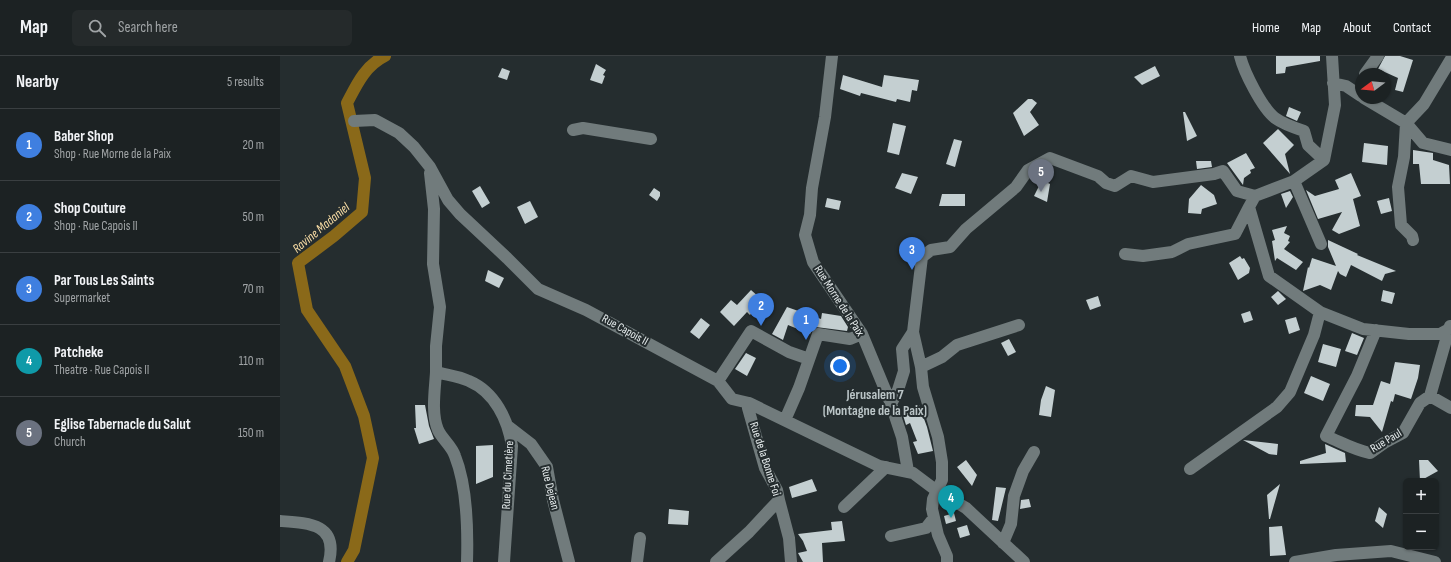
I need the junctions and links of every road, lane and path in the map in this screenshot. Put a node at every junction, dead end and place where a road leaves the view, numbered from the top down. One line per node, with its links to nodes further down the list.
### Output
1 (832, 56): 30 (street, Rue Morne de la Paix)
2 (1240, 56): 15 (street)
3 (1332, 56): 7 (street)
4 (1378, 56): 6 (street)
5 (1451, 60): 11 (street)
6 (1369, 68)
7 (1333, 83): 8 (street); 15 (street)
8 (1355, 92)
9 (1374, 104): 11 (street)
10 (354, 121): 16 (street, Rue Capois II)
11 (1406, 123): 14 (street); 22 (street)
12 (573, 130): 13 (street)
13 (651, 139)
14 (1451, 150)
15 (1324, 160): 17 (street)
16 (430, 167): 33 (street); 34 (street, Rue Capois II)
17 (1294, 181): 18 (street); 23 (street)
18 (1255, 196): 19 (street); 29 (street)
19 (1249, 207): 20 (street); 21 (street)
20 (1257, 232): 21 (street); 25 (street)
21 (1235, 234): 24 (street)
22 (1413, 240)
23 (1322, 244)
24 (1125, 254)
25 (1320, 312): 28 (street); 43 (street)
26 (1019, 325): 32 (street)
27 (1450, 328): 28 (street); 35 (street, Rue Paul)
28 (1376, 330): 35 (street, Rue Paul)
29 (913, 332): 32 (street); 37 (street)
30 (862, 334): 31 (street); 37 (street, Rue Morne de la Paix)
31 (809, 359): 34 (street); 39 (street)
32 (922, 367): 45 (street)
33 (436, 372): 40 (street, Rue du Cimetière); 54 (street)
34 (718, 381): 36 (street, Rue Capois II)
35 (1430, 396): 38 (street)
36 (749, 403): 39 (street, Rue Capois II); 46 (street, Rue de la Bonne Foi)
37 (891, 404): 44 (street, Rue Morne de la Paix)
38 (1451, 408)
39 (785, 420): 42 (street, Rue Capois II)
40 (509, 428): 55 (street, Rue du Cimetière); 56 (street, Rue Dejean)
41 (1034, 452): 52 (street)
42 (886, 467): 44 (street, Rue Capois II); 47 (street)
43 (1190, 469)
44 (908, 471): 45 (street, Rue Capois II)
45 (937, 491): 48 (street); 52 (street, Rue Capois II)
46 (779, 500): 58 (street, Rue de la Bonne Foi); 59 (street)
47 (844, 507)
48 (934, 519): 50 (street); 60 (street)
49 (280, 521): 53 (street)
50 (891, 536)
51 (640, 538): 57 (street)
52 (1003, 543): 61 (street, Rue Capois II)
53 (329, 562)
54 (467, 562)
55 (504, 562)
56 (569, 562)
57 (637, 562)
58 (716, 562)
59 (791, 562)
60 (947, 562)
61 (1024, 562)
62 (1295, 562): 63 (street)
63 (1435, 562)

